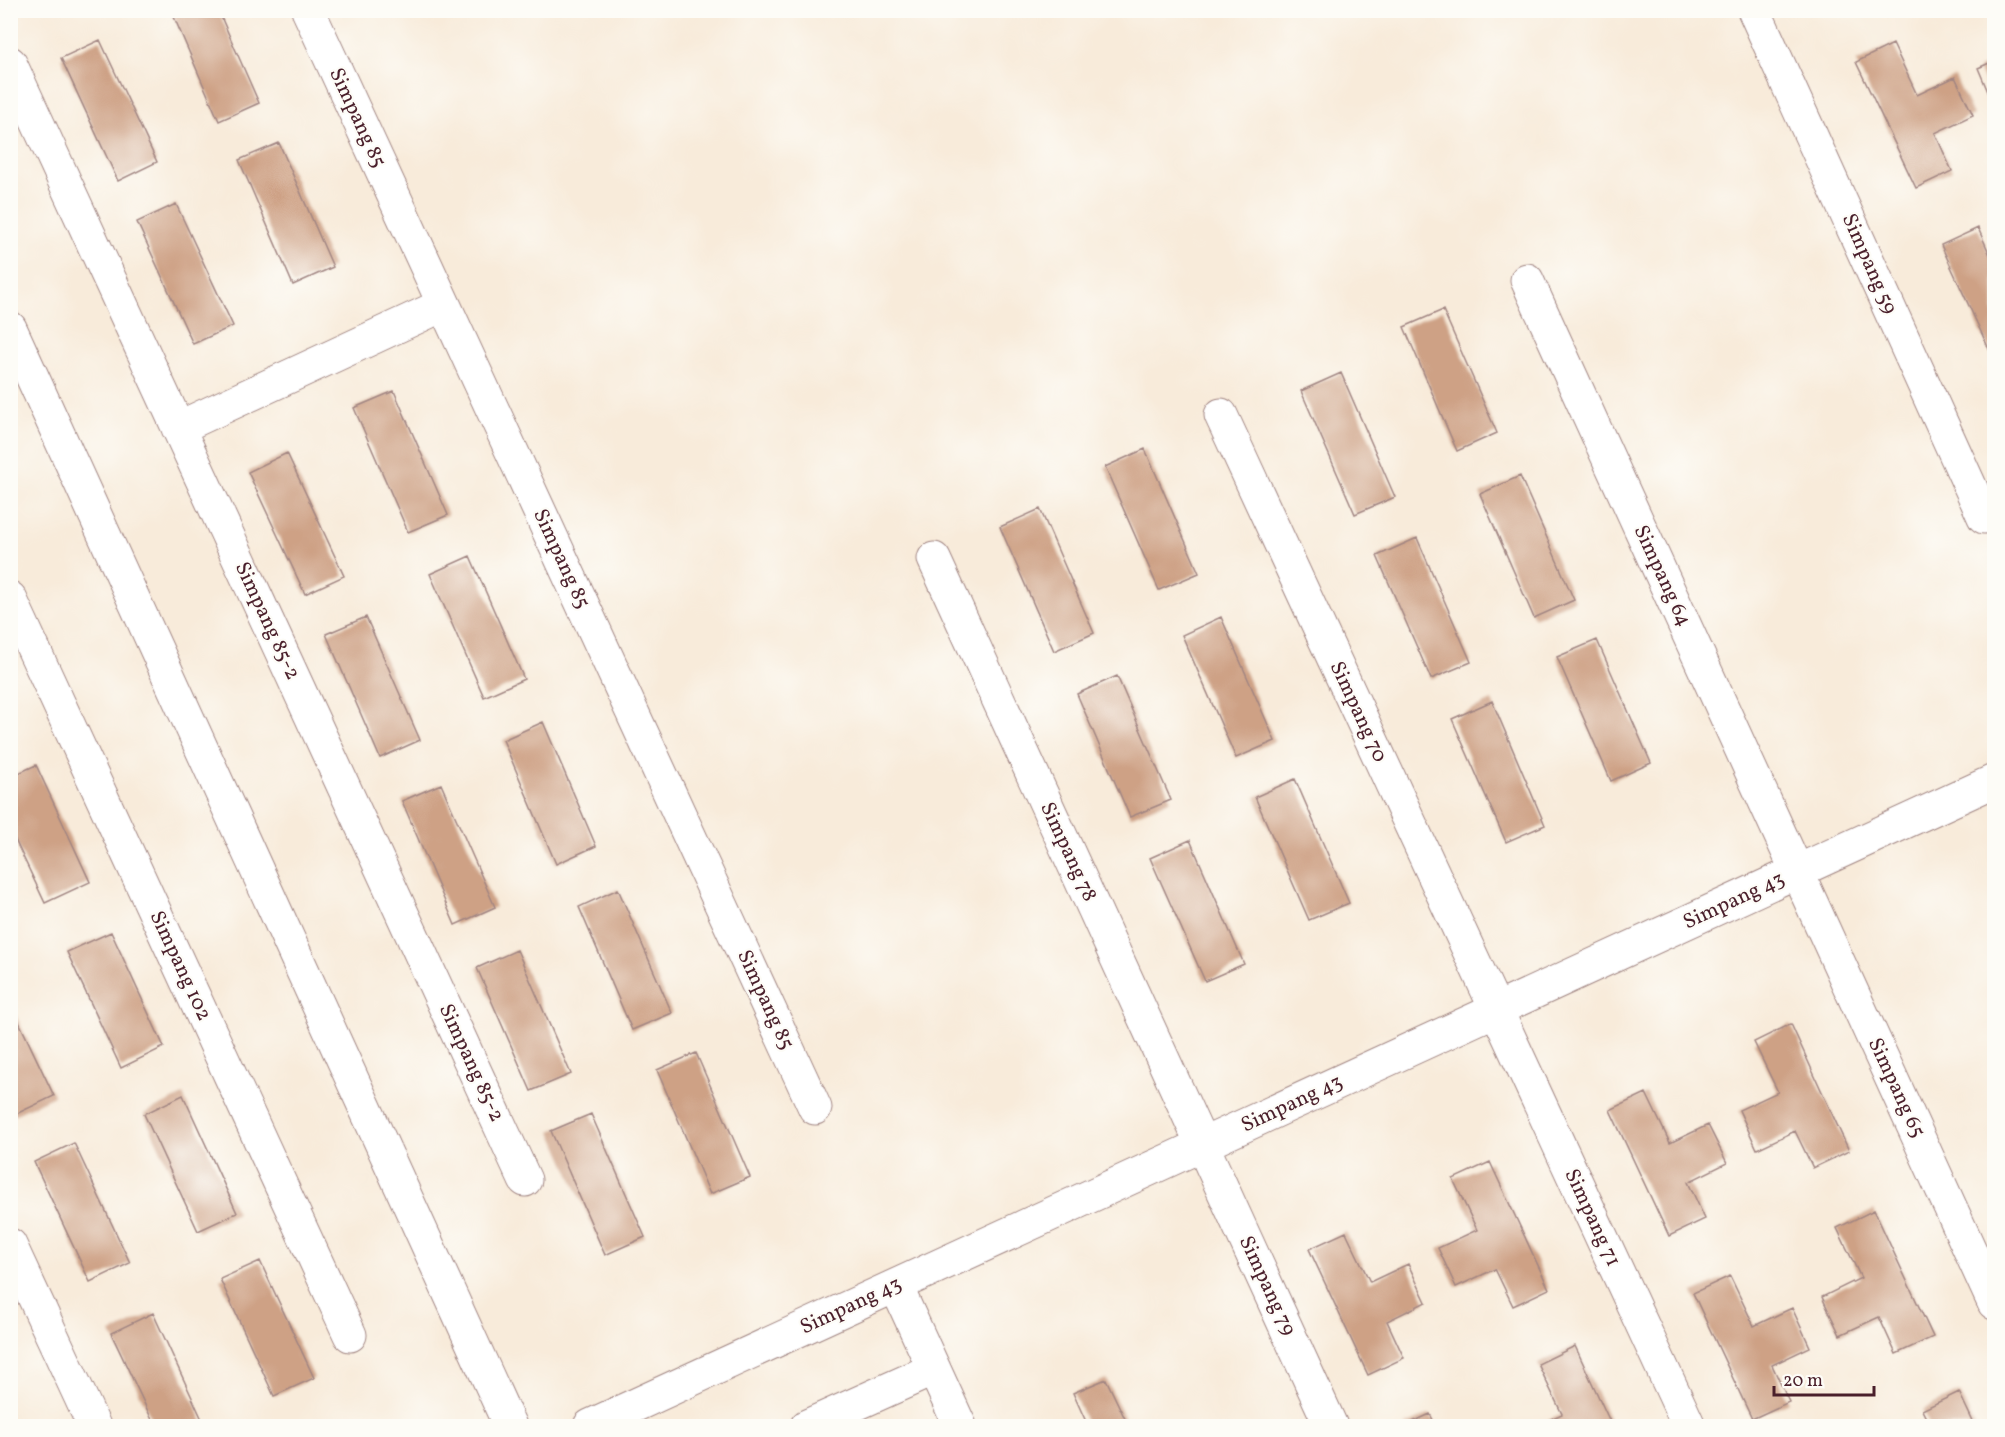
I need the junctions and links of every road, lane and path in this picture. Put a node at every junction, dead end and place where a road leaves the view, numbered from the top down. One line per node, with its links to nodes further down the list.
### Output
1 (308, 10): 5 (street, Simpang 85)
2 (1754, 10): 9 (street, Simpang 59)
3 (10, 63): 8 (street, Simpang 85-2)
4 (1527, 280): 13 (street, Simpang 64)
5 (443, 305): 8 (street); 15 (street, Simpang 85)
6 (10, 328): 24 (street)
7 (1221, 415): 14 (street, Simpang 70)
8 (178, 428): 17 (street, Simpang 85-2)
9 (1984, 517)
10 (934, 559): 16 (street, Simpang 78)
11 (10, 598): 21 (street, Simpang 102)
12 (1995, 781): 13 (street, Simpang 43)
13 (1797, 872): 14 (street, Simpang 43); 20 (street, Simpang 65)
14 (1496, 1010): 16 (street, Simpang 43); 29 (street, Simpang 71)
15 (815, 1108)
16 (1202, 1145): 19 (street, Simpang 43); 28 (street, Simpang 79)
17 (525, 1180)
18 (10, 1245): 23 (street)
19 (896, 1286): 22 (street); 25 (street, Simpang 43)
20 (1995, 1303)
21 (350, 1335)
22 (934, 1369): 26 (street); 27 (street)
23 (94, 1426)
24 (510, 1426)
25 (590, 1426)
26 (807, 1426)
27 (960, 1426)
28 (1331, 1426)
29 (1689, 1426)

